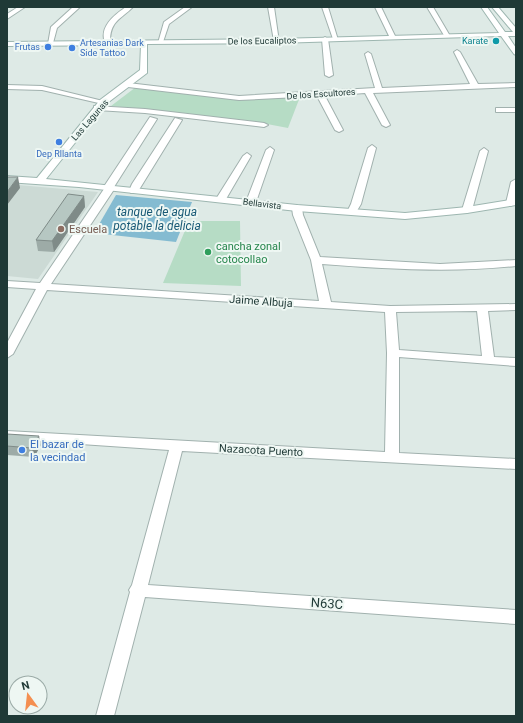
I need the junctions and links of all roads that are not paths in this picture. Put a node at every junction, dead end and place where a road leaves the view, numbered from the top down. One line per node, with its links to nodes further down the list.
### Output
1 (22, 7): 11 (street)
2 (77, 7): 22 (street)
3 (130, 7): 19 (street)
4 (189, 7): 21 (street)
5 (271, 7): 18 (street)
6 (325, 7): 17 (street)
7 (378, 7): 15 (street)
8 (430, 7): 14 (street)
9 (484, 7): 13 (street)
10 (495, 7): 12 (street)
11 (7, 17)
12 (516, 33): 13 (street, De los Eucaliptos)
13 (503, 34): 14 (street, De los Eucaliptos); 25 (street)
14 (447, 36): 15 (street, De los Eucaliptos)
15 (393, 38): 17 (street, De los Eucaliptos)
16 (325, 39): 17 (street, De los Eucaliptos); 18 (street, De los Eucaliptos); 27 (street)
17 (336, 39)
18 (277, 41): 21 (street, De los Eucaliptos)
19 (107, 42): 20 (street, De los Eucaliptos); 22 (street, De los Eucaliptos)
20 (144, 42): 21 (street, De los Eucaliptos); 28 (street, Las Lagunas)
21 (160, 42)
22 (50, 43): 23 (street, De los Eucaliptos)
23 (7, 44)
24 (457, 52): 30 (street)
25 (516, 53)
26 (368, 54): 32 (street)
27 (329, 75)
28 (128, 85): 34 (street, De los Escultores); 35 (street, Las Lagunas)
29 (516, 85): 30 (street, De los Escultores)
30 (475, 86): 32 (street, De los Escultores)
31 (7, 87): 35 (street)
32 (379, 90): 33 (street, De los Escultores)
33 (368, 91): 34 (street, De los Escultores); 42 (street)
34 (320, 94): 43 (street)
35 (103, 102): 36 (street, Las Lagunas)
36 (97, 108): 41 (street); 49 (street, Las Lagunas)
37 (499, 110): 38 (street)
38 (516, 110)
39 (153, 119): 51 (street)
40 (178, 120): 52 (street)
41 (264, 125)
42 (386, 125)
43 (339, 130)
44 (372, 148): 58 (street)
45 (270, 150): 54 (street)
46 (484, 151): 57 (street)
47 (247, 156): 53 (street)
48 (7, 179): 49 (street, Bellavista)
49 (40, 181): 51 (street, Bellavista)
50 (516, 182): 55 (street)
51 (109, 188): 52 (street, Bellavista); 62 (street)
52 (134, 191): 53 (street, Bellavista)
53 (221, 199): 54 (street, Bellavista)
54 (251, 202): 56 (street, Bellavista)
55 (514, 203): 57 (street, Bellavista)
56 (297, 208): 58 (street, Bellavista); 59 (street)
57 (467, 210): 58 (street, Bellavista)
58 (352, 212)
59 (316, 260): 60 (street); 63 (street)
60 (516, 263)
61 (7, 284): 62 (street, Jaime Albuja)
62 (43, 287): 63 (street, Jaime Albuja); 68 (street)
63 (326, 306): 66 (street, Jaime Albuja)
64 (516, 307): 65 (street, Jaime Albuja)
65 (482, 308): 66 (street, Jaime Albuja); 69 (street)
66 (390, 309): 67 (street)
67 (393, 353): 69 (street); 73 (street)
68 (7, 354)
69 (489, 360): 70 (street)
70 (516, 362)
71 (7, 435): 72 (street, Nazacota Puento)
72 (177, 446): 73 (street, Nazacota Puento); 75 (street)
73 (392, 456): 74 (street, Nazacota Puento)
74 (516, 464)
75 (138, 590): 76 (street, N63C); 77 (street)
76 (516, 617)
77 (105, 716)

